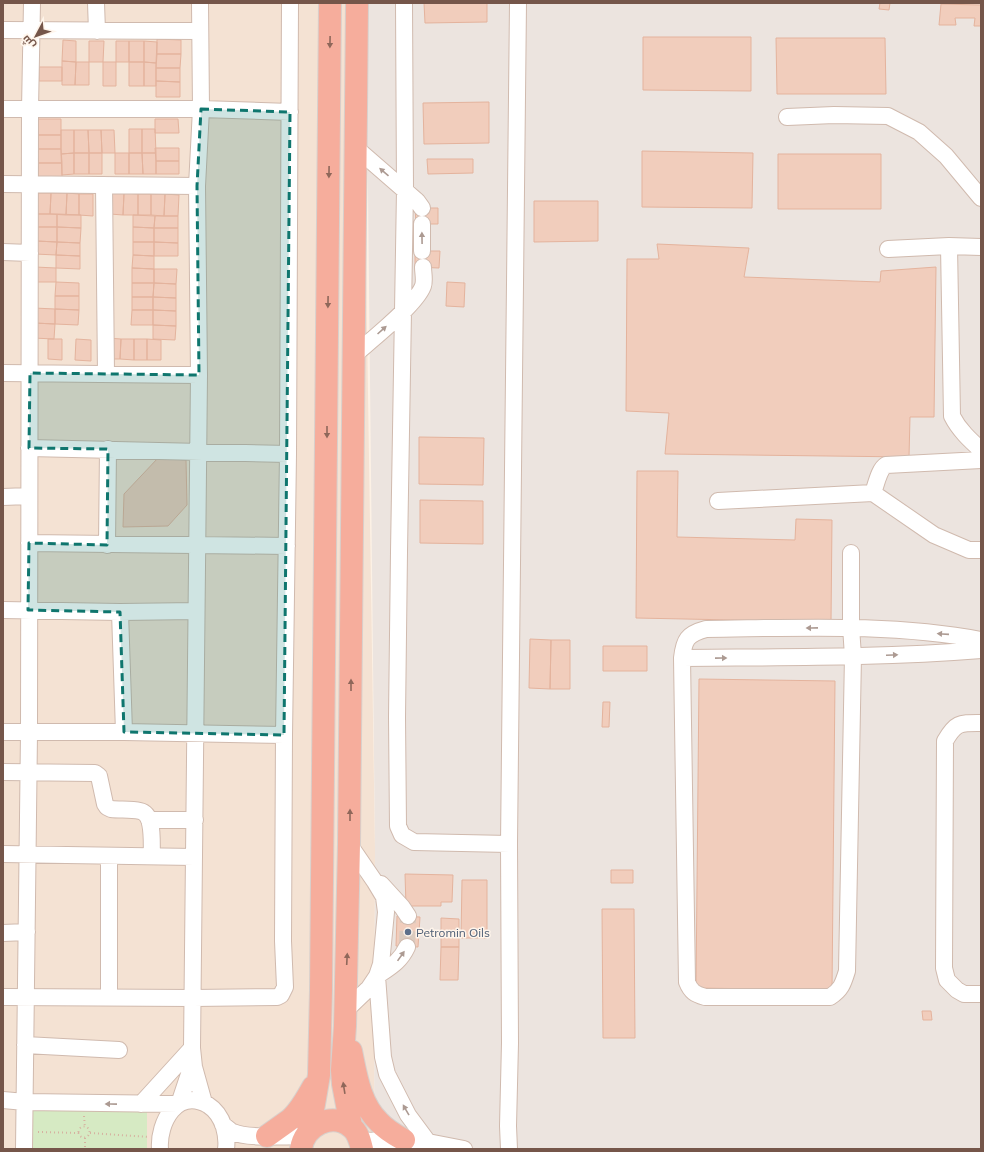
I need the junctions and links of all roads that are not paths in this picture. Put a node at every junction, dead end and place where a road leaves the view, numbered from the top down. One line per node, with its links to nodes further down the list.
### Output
1 (32, 3): 10 (street)
2 (96, 3): 11 (street)
3 (200, 3): 12 (street)
4 (290, 3): 16 (street)
5 (330, 3): 97 (highway, one-way to 97)
6 (357, 3): 18 (highway)
7 (404, 3): 23 (street)
8 (518, 3): 76 (street)
9 (3, 30): 10 (street)
10 (32, 31): 11 (street); 14 (street)
11 (97, 31): 12 (street)
12 (200, 31): 15 (street)
13 (3, 109): 14 (street)
14 (30, 109): 15 (street); 20 (street)
15 (201, 109): 16 (street); 22 (street)
16 (290, 112): 44 (street)
17 (787, 117): 24 (street)
18 (356, 148): 23 (street, one-way to 18); 35 (highway)
19 (3, 184): 20 (street)
20 (30, 184): 21 (street); 32 (street)
21 (104, 185): 22 (street); 38 (street)
22 (197, 186): 39 (street)
23 (405, 190): 25 (street); 34 (street)
24 (981, 198)
25 (422, 208)
26 (422, 224): 30 (street, one-way to 26)
27 (949, 246): 28 (street); 29 (street); 42 (street)
28 (981, 247)
29 (888, 249)
30 (422, 251)
31 (3, 252): 32 (street)
32 (30, 252): 36 (street)
33 (423, 267): 34 (street)
34 (403, 311): 35 (street, one-way to 34); 76 (street)
35 (353, 356): 75 (highway, one-way to 35)
36 (30, 372): 37 (street); 38 (street); 40 (street)
37 (3, 373)
38 (106, 374): 39 (street)
39 (199, 375): 43 (street)
40 (29, 448): 41 (street); 47 (street)
41 (108, 449): 43 (street); 51 (street)
42 (981, 450)
43 (198, 452): 44 (street); 52 (street)
44 (288, 454): 53 (street)
45 (981, 460): 46 (street)
46 (874, 493): 49 (street); 54 (street)
47 (28, 496): 48 (street); 50 (street)
48 (3, 497)
49 (718, 501)
50 (29, 543): 51 (street); 57 (street)
51 (107, 544): 52 (street)
52 (196, 545): 53 (street); 58 (street)
53 (286, 546): 70 (street)
54 (981, 550)
55 (851, 554): 60 (street)
56 (3, 610): 57 (street)
57 (28, 610): 59 (street); 68 (street)
58 (196, 611): 59 (street); 69 (street)
59 (120, 612): 67 (street)
60 (851, 627): 61 (street, one-way to 60); 63 (street); 64 (street, one-way to 64)
61 (981, 640)
62 (981, 650): 63 (street, one-way to 62)
63 (853, 656): 64 (street, one-way to 63); 64 (street)
64 (682, 658)
65 (981, 723): 88 (street)
66 (3, 732): 68 (street)
67 (124, 732): 68 (street); 69 (street)
68 (29, 733): 72 (street)
69 (195, 733): 70 (street); 74 (street)
70 (284, 735): 92 (street)
71 (3, 772): 72 (street)
72 (28, 772): 73 (street); 78 (street)
73 (149, 820): 74 (street); 80 (street)
74 (195, 820): 81 (street)
75 (349, 844): 82 (street); 93 (highway, one-way to 75)
76 (509, 844): 113 (street)
77 (3, 854): 78 (street)
78 (27, 854): 79 (street); 84 (street)
79 (109, 856): 80 (street); 91 (street)
80 (152, 856): 81 (street)
81 (194, 857): 92 (street)
82 (368, 869): 83 (street); 87 (street)
83 (408, 916)
84 (27, 932): 85 (street); 90 (street)
85 (3, 933)
86 (407, 947): 87 (street, one-way to 86)
87 (377, 976): 93 (street); 108 (street, one-way to 87)
88 (981, 994)
89 (3, 997): 90 (street)
90 (26, 997): 91 (street); 94 (street)
91 (110, 998): 92 (street)
92 (193, 998): 96 (street)
93 (345, 1018): 106 (highway, one-way to 93); 107 (highway)
94 (25, 1046): 95 (street); 99 (street)
95 (119, 1050)
96 (193, 1053): 100 (street); 101 (street); 102 (street)
97 (319, 1075): 104 (highway); 105 (highway)
98 (3, 1100): 99 (street)
99 (25, 1102): 101 (street, one-way to 99); 110 (street)
100 (204, 1103): 102 (street); 103 (street)
101 (141, 1104): 102 (street)
102 (178, 1104): 109 (street)
103 (223, 1125): 104 (street); 111 (street)
104 (267, 1136): 105 (street)
105 (305, 1139): 106 (highway)
106 (358, 1139): 107 (street)
107 (404, 1140): 108 (street)
108 (428, 1142): 112 (street)
109 (160, 1143)
110 (24, 1149)
111 (226, 1149)
112 (464, 1149)
113 (509, 1149)

